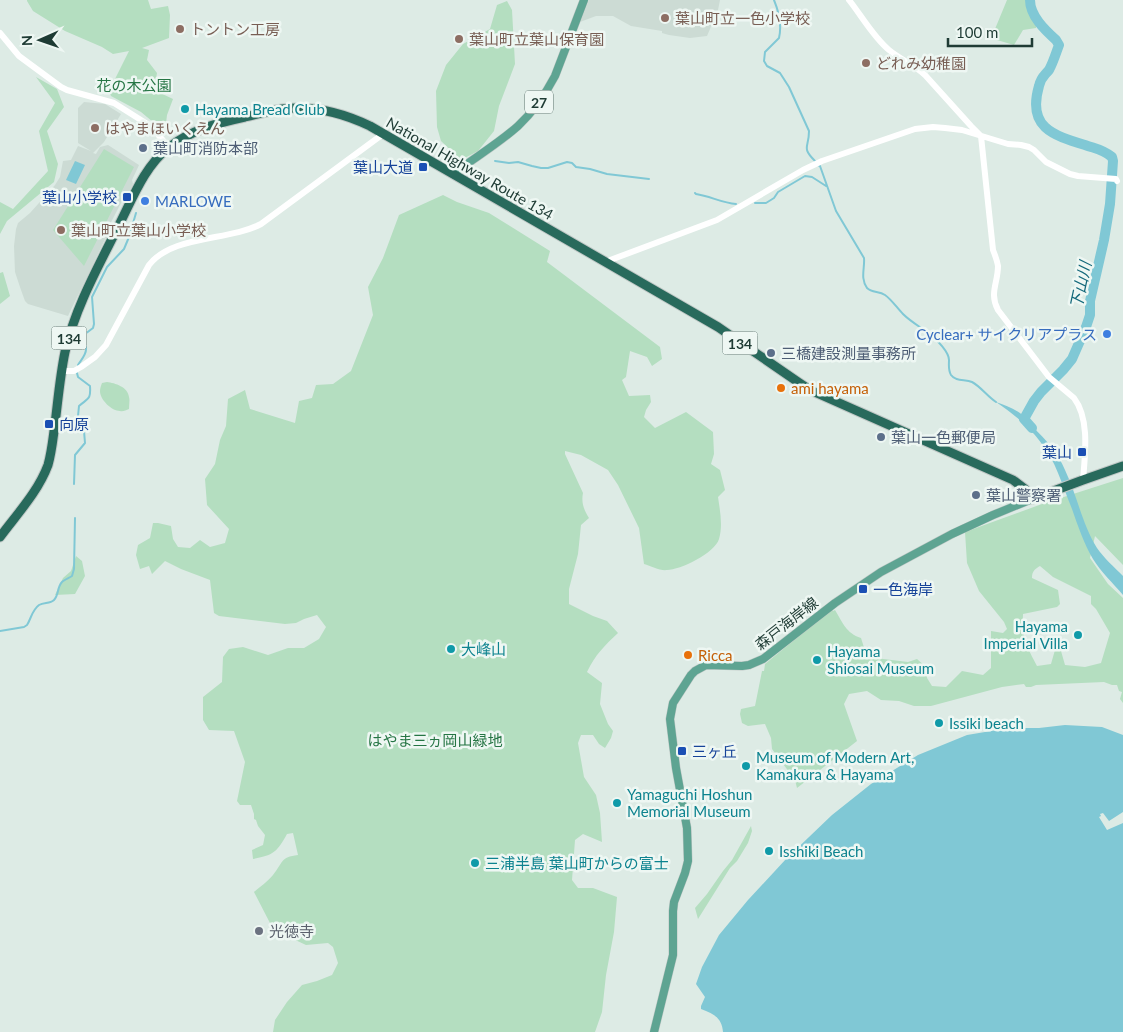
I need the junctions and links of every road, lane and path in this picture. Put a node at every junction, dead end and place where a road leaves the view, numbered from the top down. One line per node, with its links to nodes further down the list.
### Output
1 (584, 0): 7 (main road, 27)
2 (849, 0): 5 (street)
3 (0, 33): 6 (street)
4 (383, 134): 6 (highway, National Highway Route 134 / 134); 7 (highway, National Highway Route 134 / 134); 10 (street)
5 (981, 136): 8 (street); 9 (street); 12 (street)
6 (168, 148): 10 (highway, National Highway Route 134 / 134)
7 (453, 174): 9 (highway, National Highway Route 134 / 134)
8 (1116, 180)
9 (605, 262): 13 (highway, National Highway Route 134 / 134)
10 (61, 371): 14 (highway, National Highway Route 134 / 134)
11 (1123, 466): 12 (highway)
12 (1080, 480): 13 (highway)
13 (1032, 499): 15 (main road, 森戸海岸線)
14 (0, 537)
15 (654, 1032)

